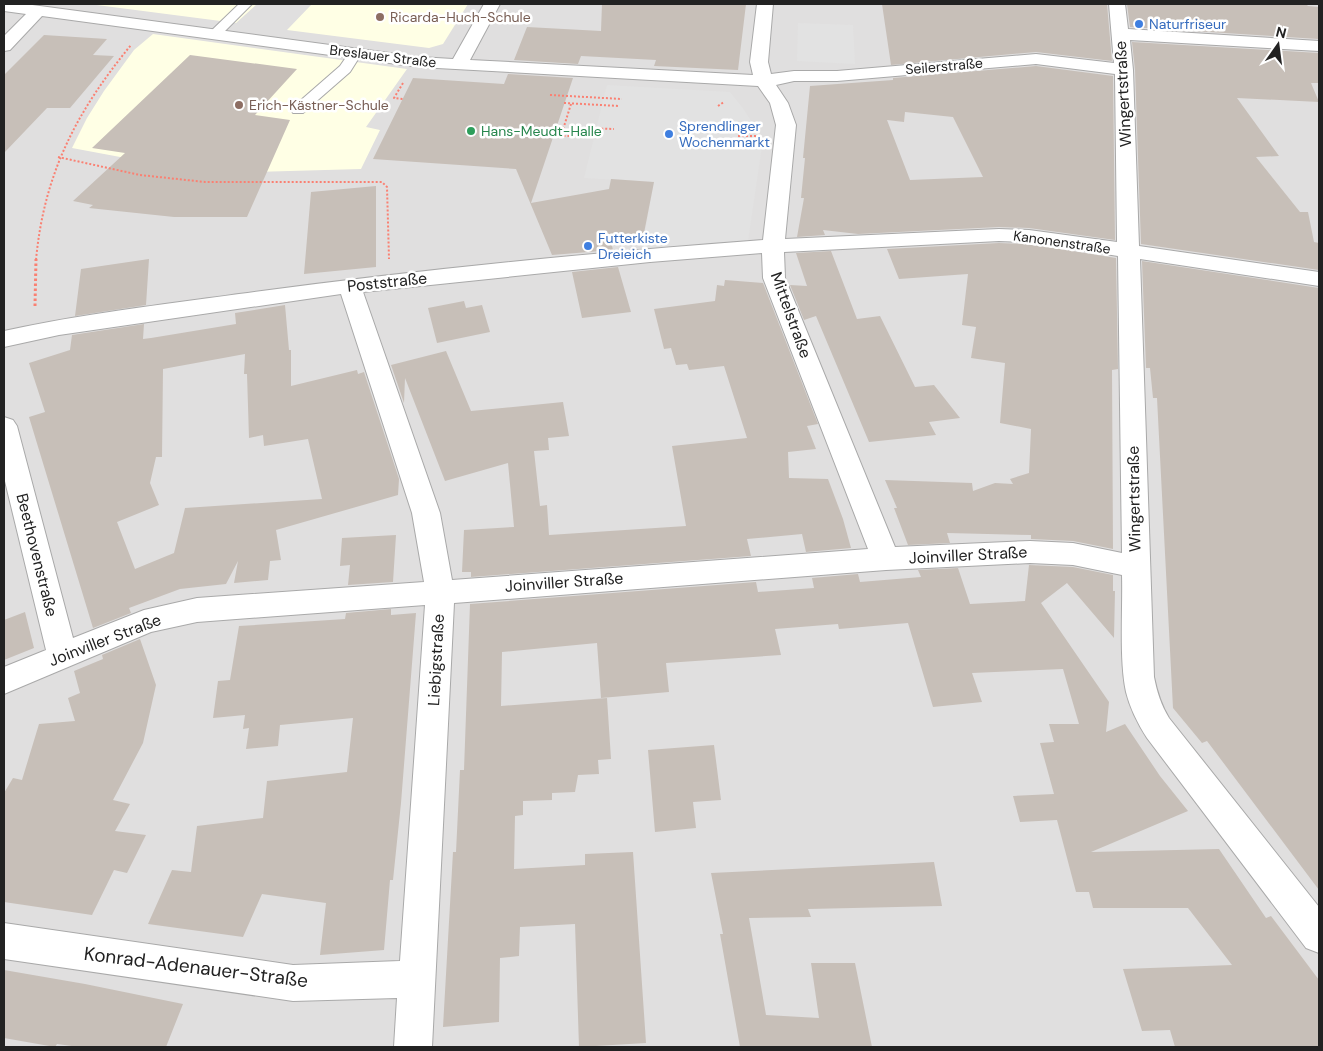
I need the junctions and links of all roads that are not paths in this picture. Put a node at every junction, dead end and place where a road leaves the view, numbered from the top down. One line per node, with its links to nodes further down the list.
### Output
1 (246, 4): 7 (lane)
2 (492, 4): 12 (street)
3 (765, 4): 14 (street, Mittelstraße)
4 (1117, 4): 8 (street, Wingertstraße)
5 (4, 6): 6 (street, Breslauer Straße)
6 (38, 11): 7 (street, Breslauer Straße); 9 (street)
7 (216, 34): 11 (street, Breslauer Straße)
8 (1120, 34): 10 (street); 13 (street, Wingertstraße)
9 (4, 46)
10 (1319, 46)
11 (356, 53): 12 (street, Breslauer Straße); 15 (lane)
12 (459, 64): 14 (street, Breslauer Straße)
13 (1124, 70): 14 (street, Seilerstraße); 17 (street, Wingertstraße)
14 (764, 80): 16 (street, Mittelstraße)
15 (298, 110)
16 (772, 246): 17 (street, Kanonenstraße); 19 (street, Poststraße); 22 (street, Mittelstraße)
17 (1129, 252): 18 (street, Kanonenstraße); 23 (street, Wingertstraße)
18 (1319, 279)
19 (350, 286): 20 (street, Poststraße); 24 (street, Liebigstraße)
20 (4, 339)
21 (4, 426): 25 (street, Beethovenstraße)
22 (886, 559): 23 (street, Joinviller Straße); 24 (street, Joinviller Straße)
23 (1136, 567): 27 (street, Wingertstraße)
24 (440, 591): 25 (street, Joinviller Straße); 29 (street, Liebigstraße)
25 (63, 656): 26 (street, Joinviller Straße)
26 (4, 681)
27 (1319, 935)
28 (4, 941): 29 (street, Konrad-Adenauer-Straße)
29 (418, 979): 30 (street, Liebigstraße)
30 (413, 1047)

